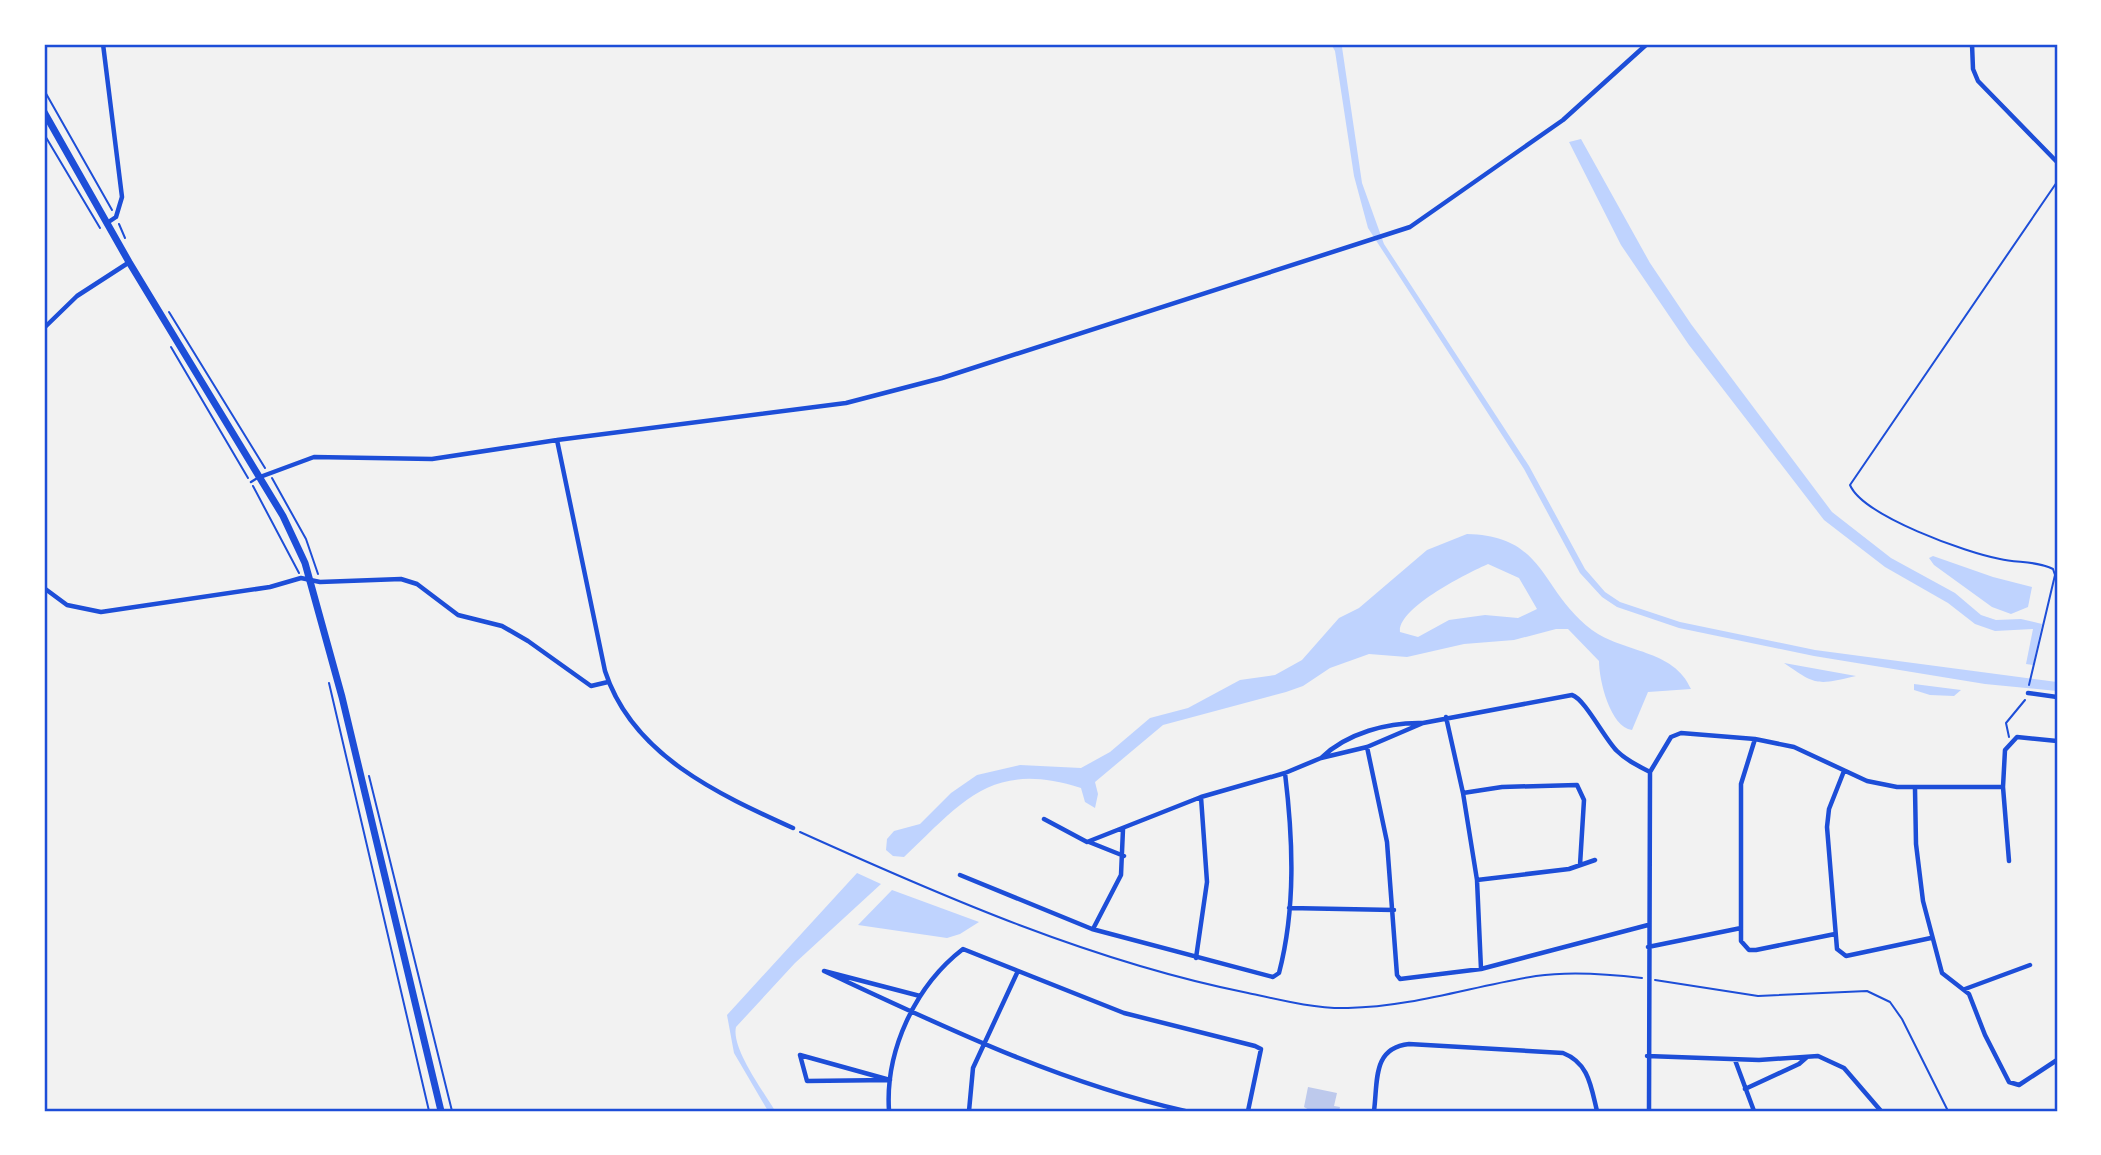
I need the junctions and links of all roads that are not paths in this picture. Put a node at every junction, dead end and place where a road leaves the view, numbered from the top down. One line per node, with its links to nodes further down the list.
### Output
1 (103, 44): 8 (street)
2 (1647, 44): 11 (street)
3 (1972, 44): 7 (street)
4 (44, 112): 6 (main road)
5 (44, 120): 6 (main road)
6 (52, 128): 8 (main road)
7 (2057, 162)
8 (107, 223): 9 (main road)
9 (129, 262): 10 (street); 12 (main road)
10 (44, 328)
11 (557, 440): 12 (street); 16 (street)
12 (260, 477): 13 (lane); 14 (main road)
13 (251, 482)
14 (316, 581): 15 (street); 16 (street); 65 (main road)
15 (44, 587)
16 (608, 682): 33 (street)
17 (2028, 691): 18 (street)
18 (2057, 697)
19 (1446, 717): 20 (street); 26 (street); 30 (street)
20 (1423, 723): 23 (street); 24 (street)
21 (1755, 739): 25 (street); 26 (street); 45 (street)
22 (2057, 741): 28 (street)
23 (1367, 747): 24 (street); 43 (street)
24 (1321, 758): 27 (street)
25 (1844, 771): 29 (street); 47 (street)
26 (1650, 772): 44 (street)
27 (1285, 773): 31 (street); 42 (street)
28 (2003, 787): 29 (street); 38 (street)
29 (1915, 789): 48 (street)
30 (1463, 793): 39 (street); 41 (street)
31 (1201, 796): 34 (street); 50 (street)
32 (1044, 819): 35 (street)
33 (793, 828)
34 (1124, 829): 35 (street); 36 (street)
35 (1087, 842): 36 (street)
36 (1124, 856): 46 (street)
37 (1595, 860): 39 (street)
38 (2009, 861)
39 (1580, 865): 41 (street)
40 (960, 875): 46 (street)
41 (1477, 880): 52 (street)
42 (1289, 908): 43 (street); 50 (street)
43 (1394, 910): 52 (street)
44 (1648, 925): 49 (street); 52 (street)
45 (1741, 928): 47 (street); 49 (street)
46 (1093, 929): 50 (street)
47 (1835, 934): 48 (street)
48 (1931, 938): 54 (street)
49 (1648, 947): 58 (street)
50 (1196, 958)
51 (2030, 965): 54 (street)
52 (1481, 970)
53 (1017, 973): 55 (street); 57 (street); 69 (street)
54 (1965, 989): 61 (street)
55 (920, 996): 56 (street); 56 (street)
56 (910, 1012): 57 (street); 62 (street)
57 (982, 1045): 64 (street); 67 (street)
58 (1647, 1056): 60 (street); 72 (street)
59 (1808, 1056): 60 (street); 63 (street); 74 (street)
60 (1735, 1059): 63 (street)
61 (2057, 1059)
62 (890, 1080): 62 (street); 66 (street)
63 (1745, 1089): 73 (street)
64 (1168, 1109): 68 (street)
65 (441, 1111)
66 (889, 1111)
67 (969, 1111)
68 (1185, 1111)
69 (1248, 1111)
70 (1374, 1111): 71 (street)
71 (1597, 1111)
72 (1649, 1111)
73 (1754, 1111)
74 (1881, 1111)

